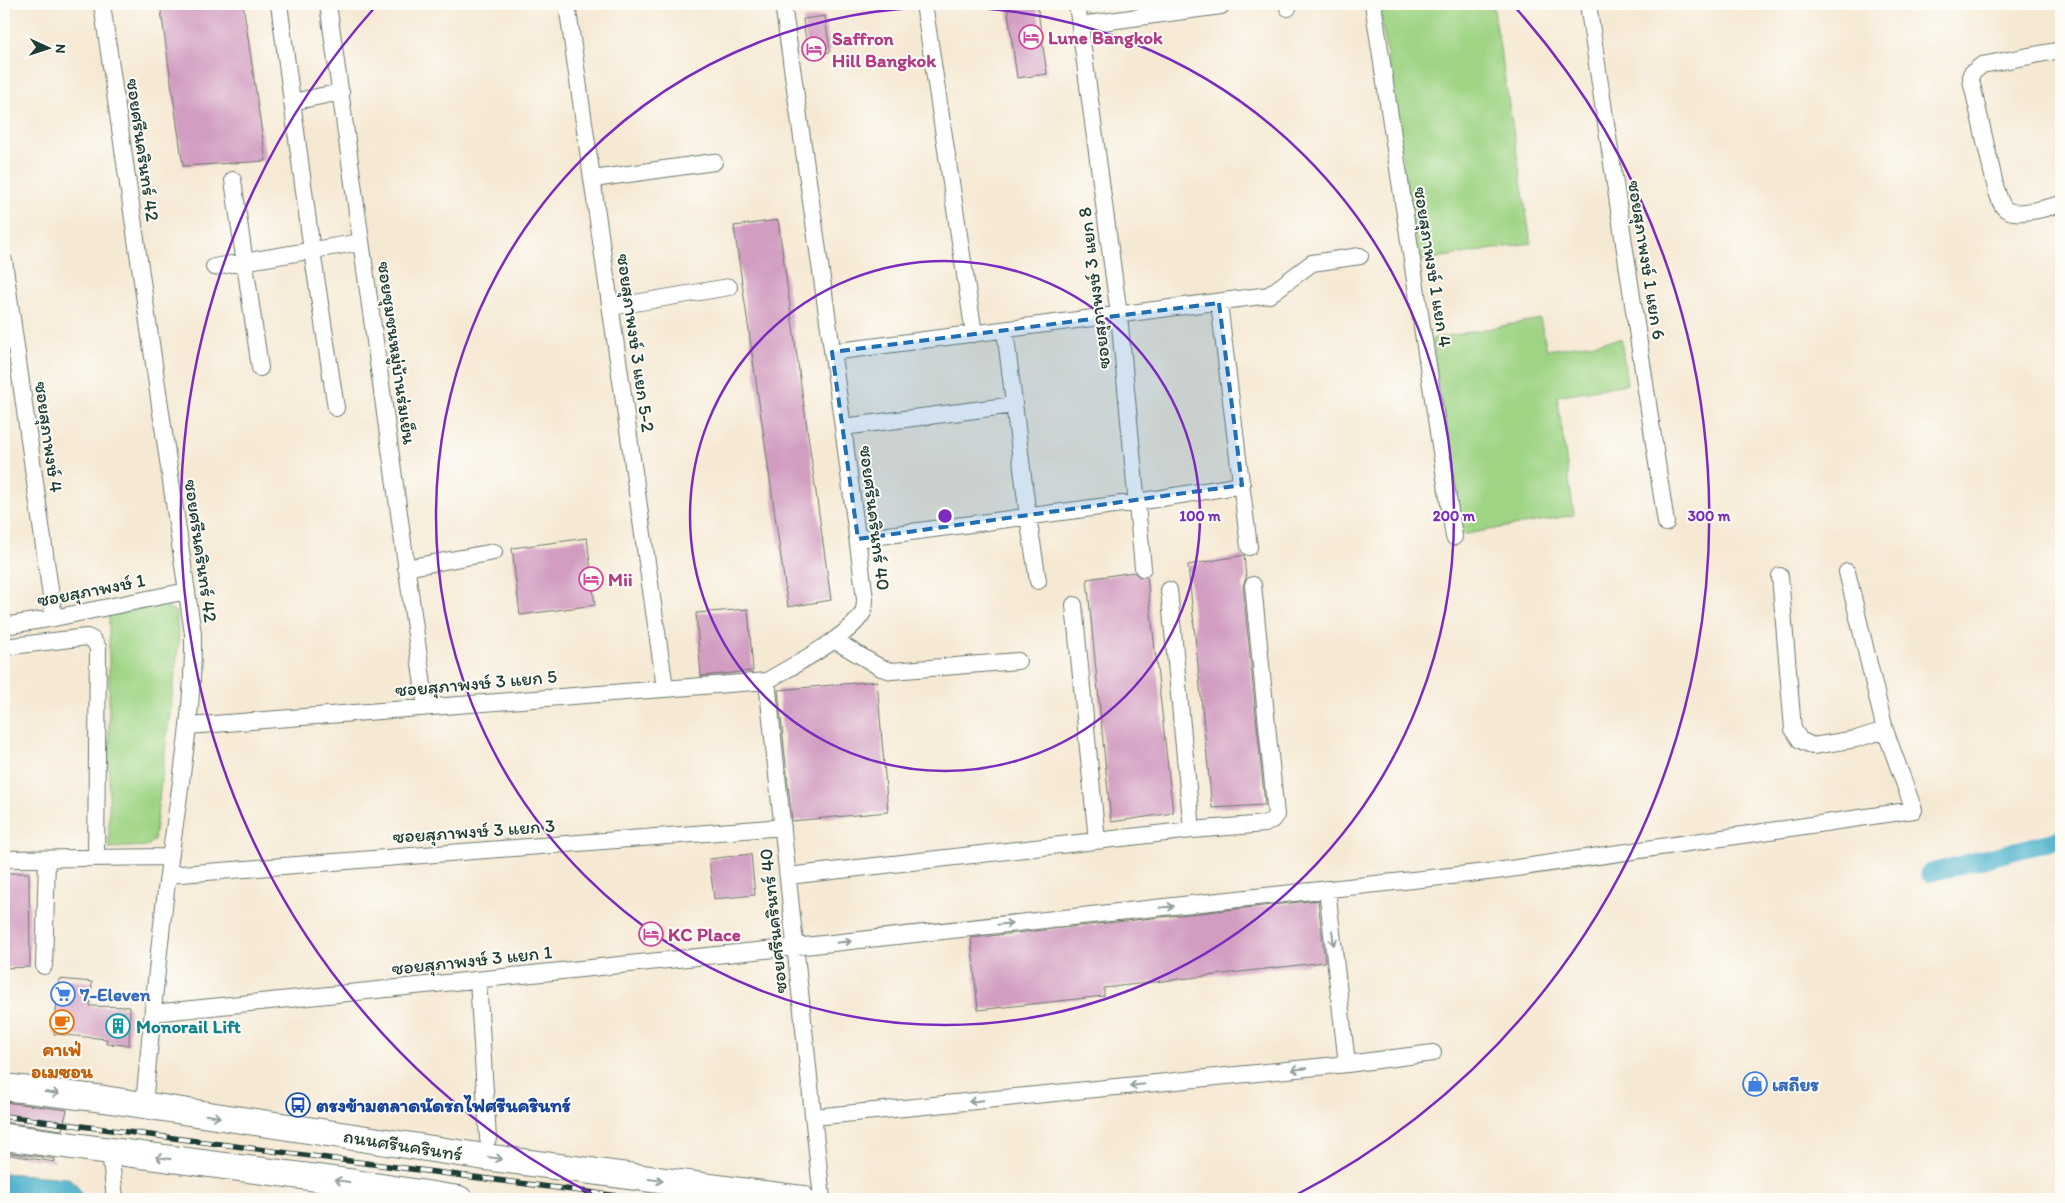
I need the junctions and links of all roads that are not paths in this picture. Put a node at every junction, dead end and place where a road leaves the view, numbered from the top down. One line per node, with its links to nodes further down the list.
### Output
1 (102, 4): 51 (street, ซอยศรีนครินทร์ 42)
2 (279, 4): 14 (street)
3 (328, 4): 13 (street, ซอยชุมชนหมู่บ้านร่มเย็น)
4 (567, 4): 16 (street, ซอยสุภาพงษ์ 3 แยก 5-2)
5 (783, 4): 31 (street, ซอยศรีนครินทร์ 40)
6 (924, 4): 30 (street)
7 (1077, 4): 11 (street, ซอยสุภาพงษ์ 3 แยก 8)
8 (1373, 4): 40 (street, ซอยสุภาพงษ์ 1 แยก 4)
9 (1588, 4): 39 (street, ซอยสุภาพงษ์ 1 แยก 6)
10 (1221, 6): 11 (street)
11 (1080, 25): 28 (street, ซอยสุภาพงษ์ 3 แยก 8)
12 (2061, 50): 18 (street)
13 (340, 92): 14 (street); 19 (street, ซอยชุมชนหมู่บ้านร่มเย็น)
14 (292, 102): 20 (street)
15 (714, 162): 16 (street)
16 (593, 179): 27 (street, ซอยสุภาพงษ์ 3 แยก 5-2)
17 (233, 180): 23 (street)
18 (2061, 204)
19 (361, 242): 20 (street); 44 (street, ซอยชุมชนหมู่บ้านร่มเย็น)
20 (312, 251): 23 (street); 34 (street)
21 (1360, 256): 26 (street)
22 (4, 261): 53 (street, ซอยสุภาพงษ์ 4)
23 (244, 262): 24 (street); 32 (street)
24 (214, 267)
25 (729, 287): 27 (street)
26 (1219, 303): 28 (street); 36 (street)
27 (611, 307): 59 (street, ซอยสุภาพงษ์ 3 แยก 5-2)
28 (1120, 315): 29 (street); 37 (street, ซอยสุภาพงษ์ 3 แยก 8)
29 (1005, 330): 30 (street); 33 (street)
30 (974, 334): 31 (street)
31 (832, 352): 35 (street, ซอยศรีนครินทร์ 40)
32 (260, 368)
33 (1014, 405): 35 (street); 38 (street)
34 (336, 408)
35 (843, 427): 41 (street, ซอยศรีนครินทร์ 40)
36 (1242, 485): 37 (street); 42 (street)
37 (1137, 502): 38 (street); 45 (street, ซอยสุภาพงษ์ 3 แยก 8)
38 (1028, 516): 41 (street); 48 (street)
39 (1666, 523)
40 (1454, 537)
41 (858, 538): 55 (street, ซอยศรีนครินทร์ 40)
42 (1250, 548)
43 (494, 552): 44 (street)
44 (406, 568): 60 (street, ซอยชุมชนหมู่บ้านร่มเย็น)
45 (1143, 568)
46 (1847, 572): 62 (street)
47 (1780, 576): 62 (street)
48 (1038, 581)
49 (1253, 585): 64 (street)
50 (1169, 590): 64 (street)
51 (187, 591): 53 (street, ซอยสุภาพงษ์ 1); 61 (street, ซอยศรีนครินทร์ 42)
52 (1074, 605): 65 (street)
53 (54, 618): 54 (street, ซอยสุภาพงษ์ 1)
54 (4, 626)
55 (834, 640): 57 (street); 58 (street, ซอยศรีนครินทร์ 40)
56 (4, 647): 66 (street)
57 (1018, 661)
58 (768, 681): 59 (street, ซอยสุภาพงษ์ 3 แยก 5); 63 (street, ซอยศรีนครินทร์ 40)
59 (665, 688): 60 (street, ซอยสุภาพงษ์ 3 แยก 5)
60 (426, 707): 61 (street, ซอยสุภาพงษ์ 3 แยก 5)
61 (188, 726): 67 (street, ซอยศรีนครินทร์ 42)
62 (1885, 730): 72 (street, ซอยสุภาพงษ์ 3 แยก 1)
63 (783, 827): 70 (street, ซอยสุภาพงษ์ 3 แยก 3); 71 (street, ซอยศรีนครินทร์ 40)
64 (1192, 830): 65 (street)
65 (1097, 841): 71 (street)
66 (96, 858): 67 (street); 69 (street)
67 (170, 858): 70 (street, ซอยศรีนครินทร์ 42)
68 (4, 859): 69 (street)
69 (47, 859): 74 (street)
70 (168, 875): 76 (street, ซอยศรีนครินทร์ 42)
71 (788, 876): 73 (street, ซอยศรีนครินทร์ 40)
72 (1327, 889): 73 (street, ซอยสุภาพงษ์ 3 แยก 1, one-way to 72); 78 (street, one-way to 78)
73 (795, 947): 75 (street, ซอยสุภาพงษ์ 3 แยก 1); 81 (street, ซอยศรีนครินทร์ 40)
74 (44, 966)
75 (478, 980): 76 (street, ซอยสุภาพงษ์ 3 แยก 1); 83 (street)
76 (154, 1013): 80 (street, ซอยศรีนครินทร์ 42)
77 (1433, 1053): 78 (street)
78 (1347, 1064): 81 (street, one-way to 81)
79 (4, 1087): 80 (main road, ถนนศรีนครินทร์, one-way to 80)
80 (144, 1105): 87 (main road, ถนนศรีนครินทร์, one-way to 87)
81 (814, 1117): 88 (street, ซอยศรีนครินทร์ 40)
82 (4, 1137): 84 (main road)
83 (488, 1139)
84 (110, 1150): 85 (street); 86 (main road, one-way to 84)
85 (115, 1199)
86 (459, 1199)
87 (802, 1199)
88 (822, 1199)

